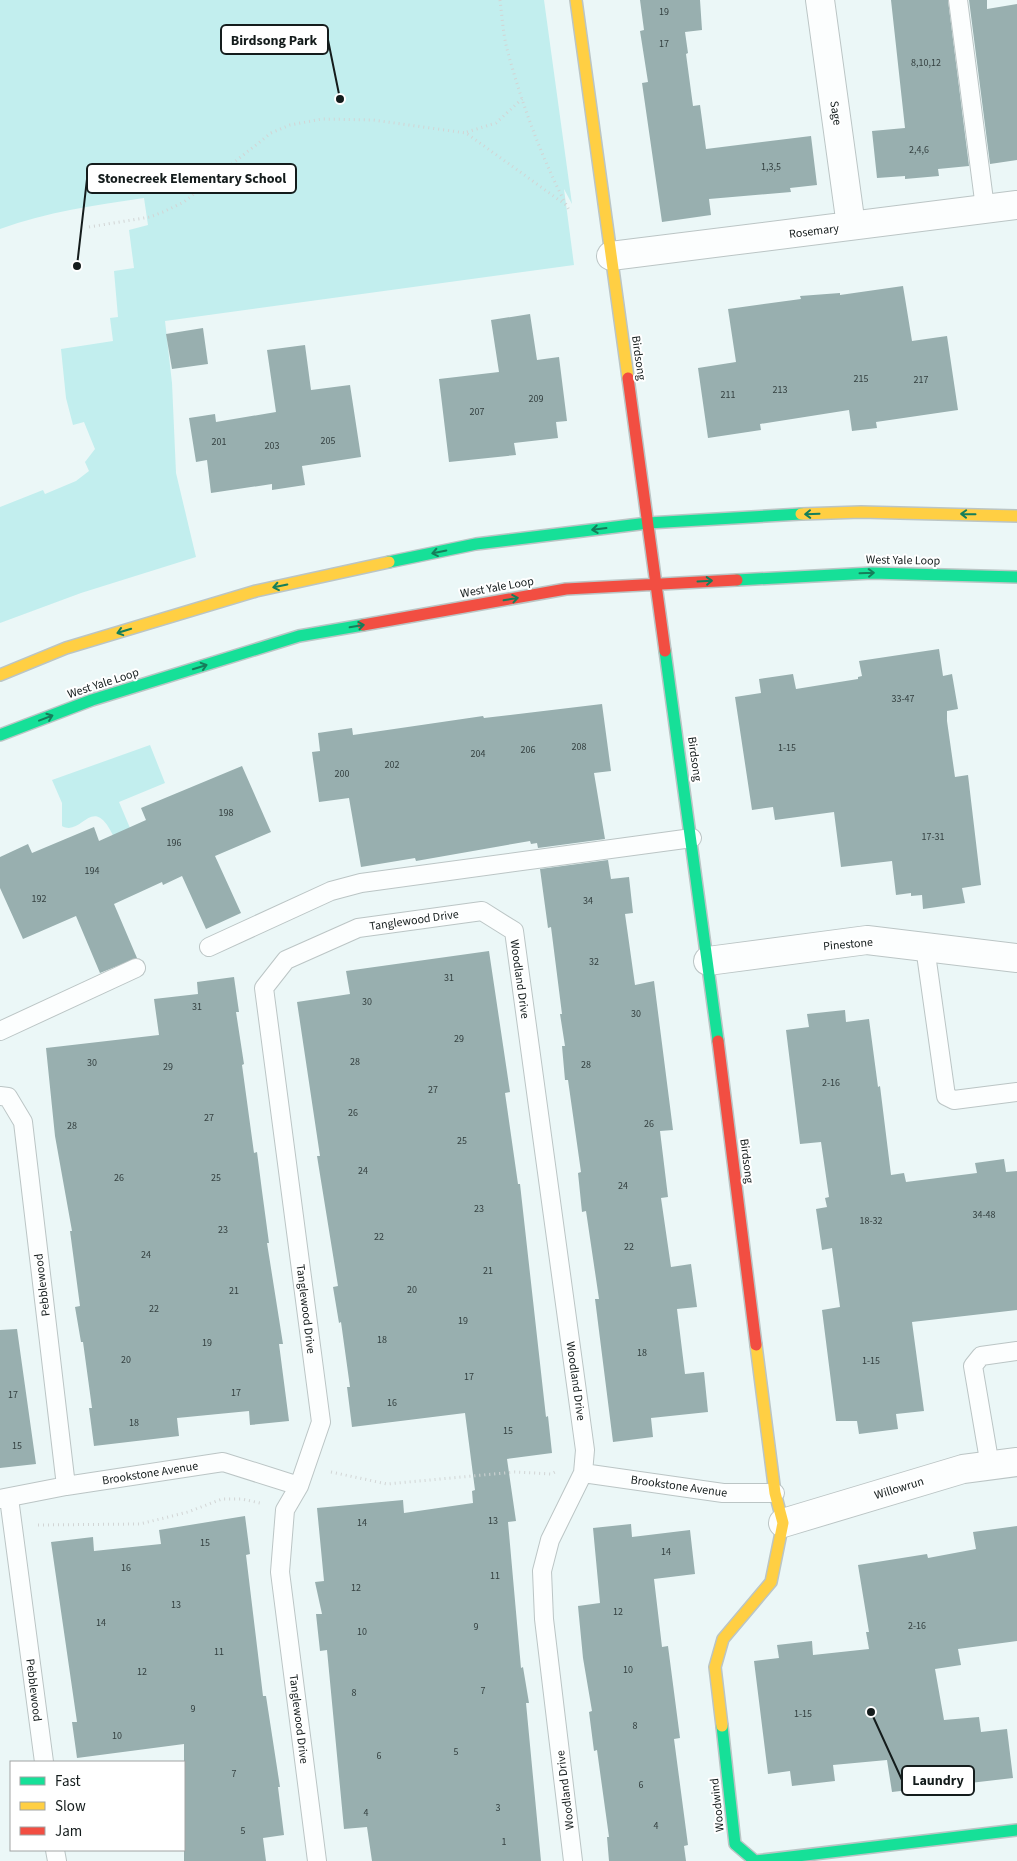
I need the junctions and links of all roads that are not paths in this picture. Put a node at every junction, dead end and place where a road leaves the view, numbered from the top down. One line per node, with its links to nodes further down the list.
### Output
1 (576, 0): 7 (street, Birdsong)
2 (820, 0): 6 (street, Sage)
3 (958, 0): 5 (lane)
4 (1017, 204): 5 (street, Rosemary)
5 (985, 208): 6 (street, Rosemary)
6 (851, 226): 7 (street, Rosemary)
7 (611, 256): 9 (street, Birdsong)
8 (1017, 516): 9 (street, one-way to 9)
9 (648, 523): 11 (street, Birdsong); 12 (street, one-way to 12)
10 (1017, 577): 11 (street, West Yale Loop, one-way to 10)
11 (656, 583): 13 (street, West Yale Loop, one-way to 11); 14 (street, Birdsong)
12 (0, 675)
13 (0, 735)
14 (692, 838): 16 (lane); 19 (street, Birdsong)
15 (482, 911): 27 (lane, Woodland Drive); 29 (lane, Tanglewood Drive)
16 (209, 947)
17 (925, 947): 18 (street, Pinestone); 19 (street, Pinestone); 22 (lane)
18 (1017, 958)
19 (708, 961): 30 (street, Birdsong)
20 (136, 968): 21 (lane)
21 (0, 1030)
22 (1017, 1092)
23 (0, 1096): 28 (lane, Pebblewood)
24 (1017, 1351): 26 (lane)
25 (1017, 1462): 26 (street, Willowrun)
26 (990, 1466): 32 (street, Willowrun)
27 (583, 1473): 30 (lane, Brookstone Avenue); 36 (lane, Woodland Drive)
28 (66, 1486): 29 (lane, Brookstone Avenue); 31 (lane, Brookstone Avenue)
29 (298, 1486): 35 (lane, Tanglewood Drive)
30 (775, 1493): 32 (street, Birdsong)
31 (5, 1498): 33 (lane, Pebblewood)
32 (783, 1523): 34 (street, Woodwind)
33 (44, 1761)
34 (1017, 1830)
35 (317, 1861)
36 (573, 1861)

